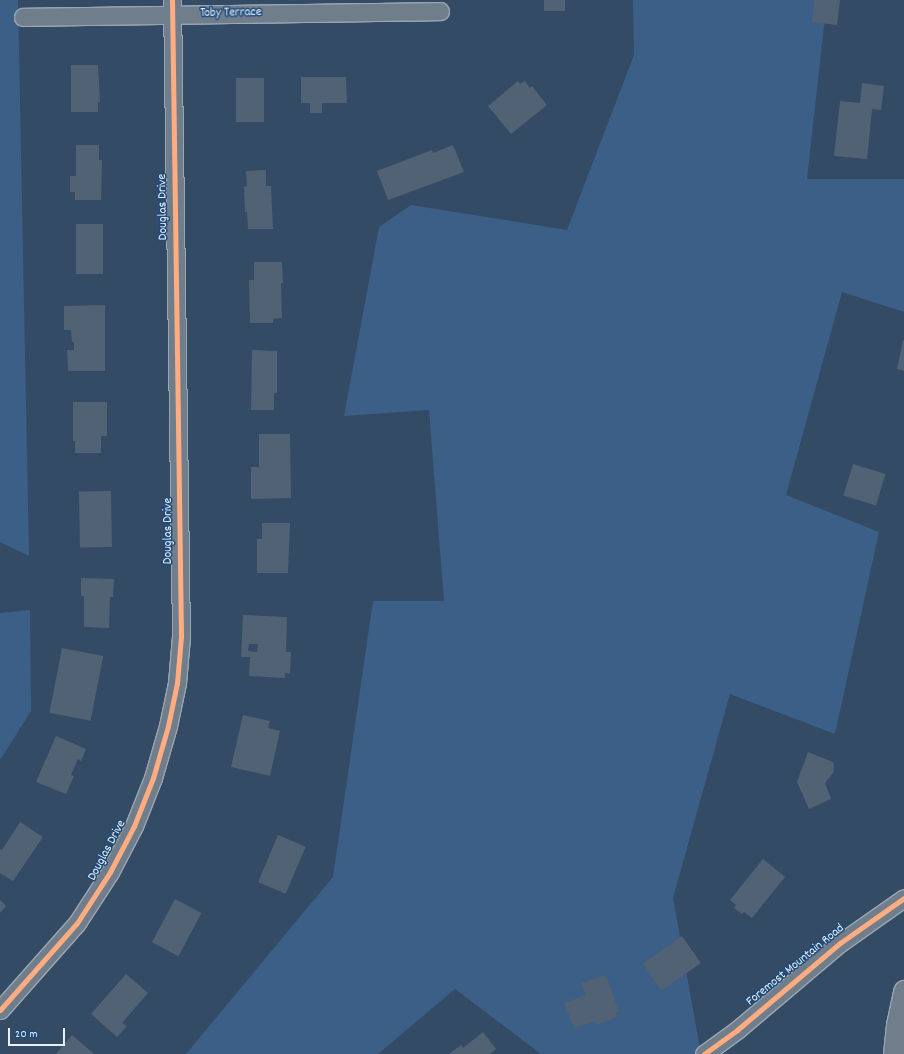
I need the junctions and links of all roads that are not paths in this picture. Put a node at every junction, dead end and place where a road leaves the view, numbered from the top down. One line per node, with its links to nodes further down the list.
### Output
1 (172, 7): 2 (street, Toby Terrace); 3 (street, Toby Terrace); 6 (street, Douglas Drive)
2 (440, 11)
3 (23, 17)
4 (904, 898): 7 (street, Foremost Mountain Road)
5 (904, 991): 8 (street)
6 (0, 1010)
7 (704, 1054)
8 (894, 1054)

